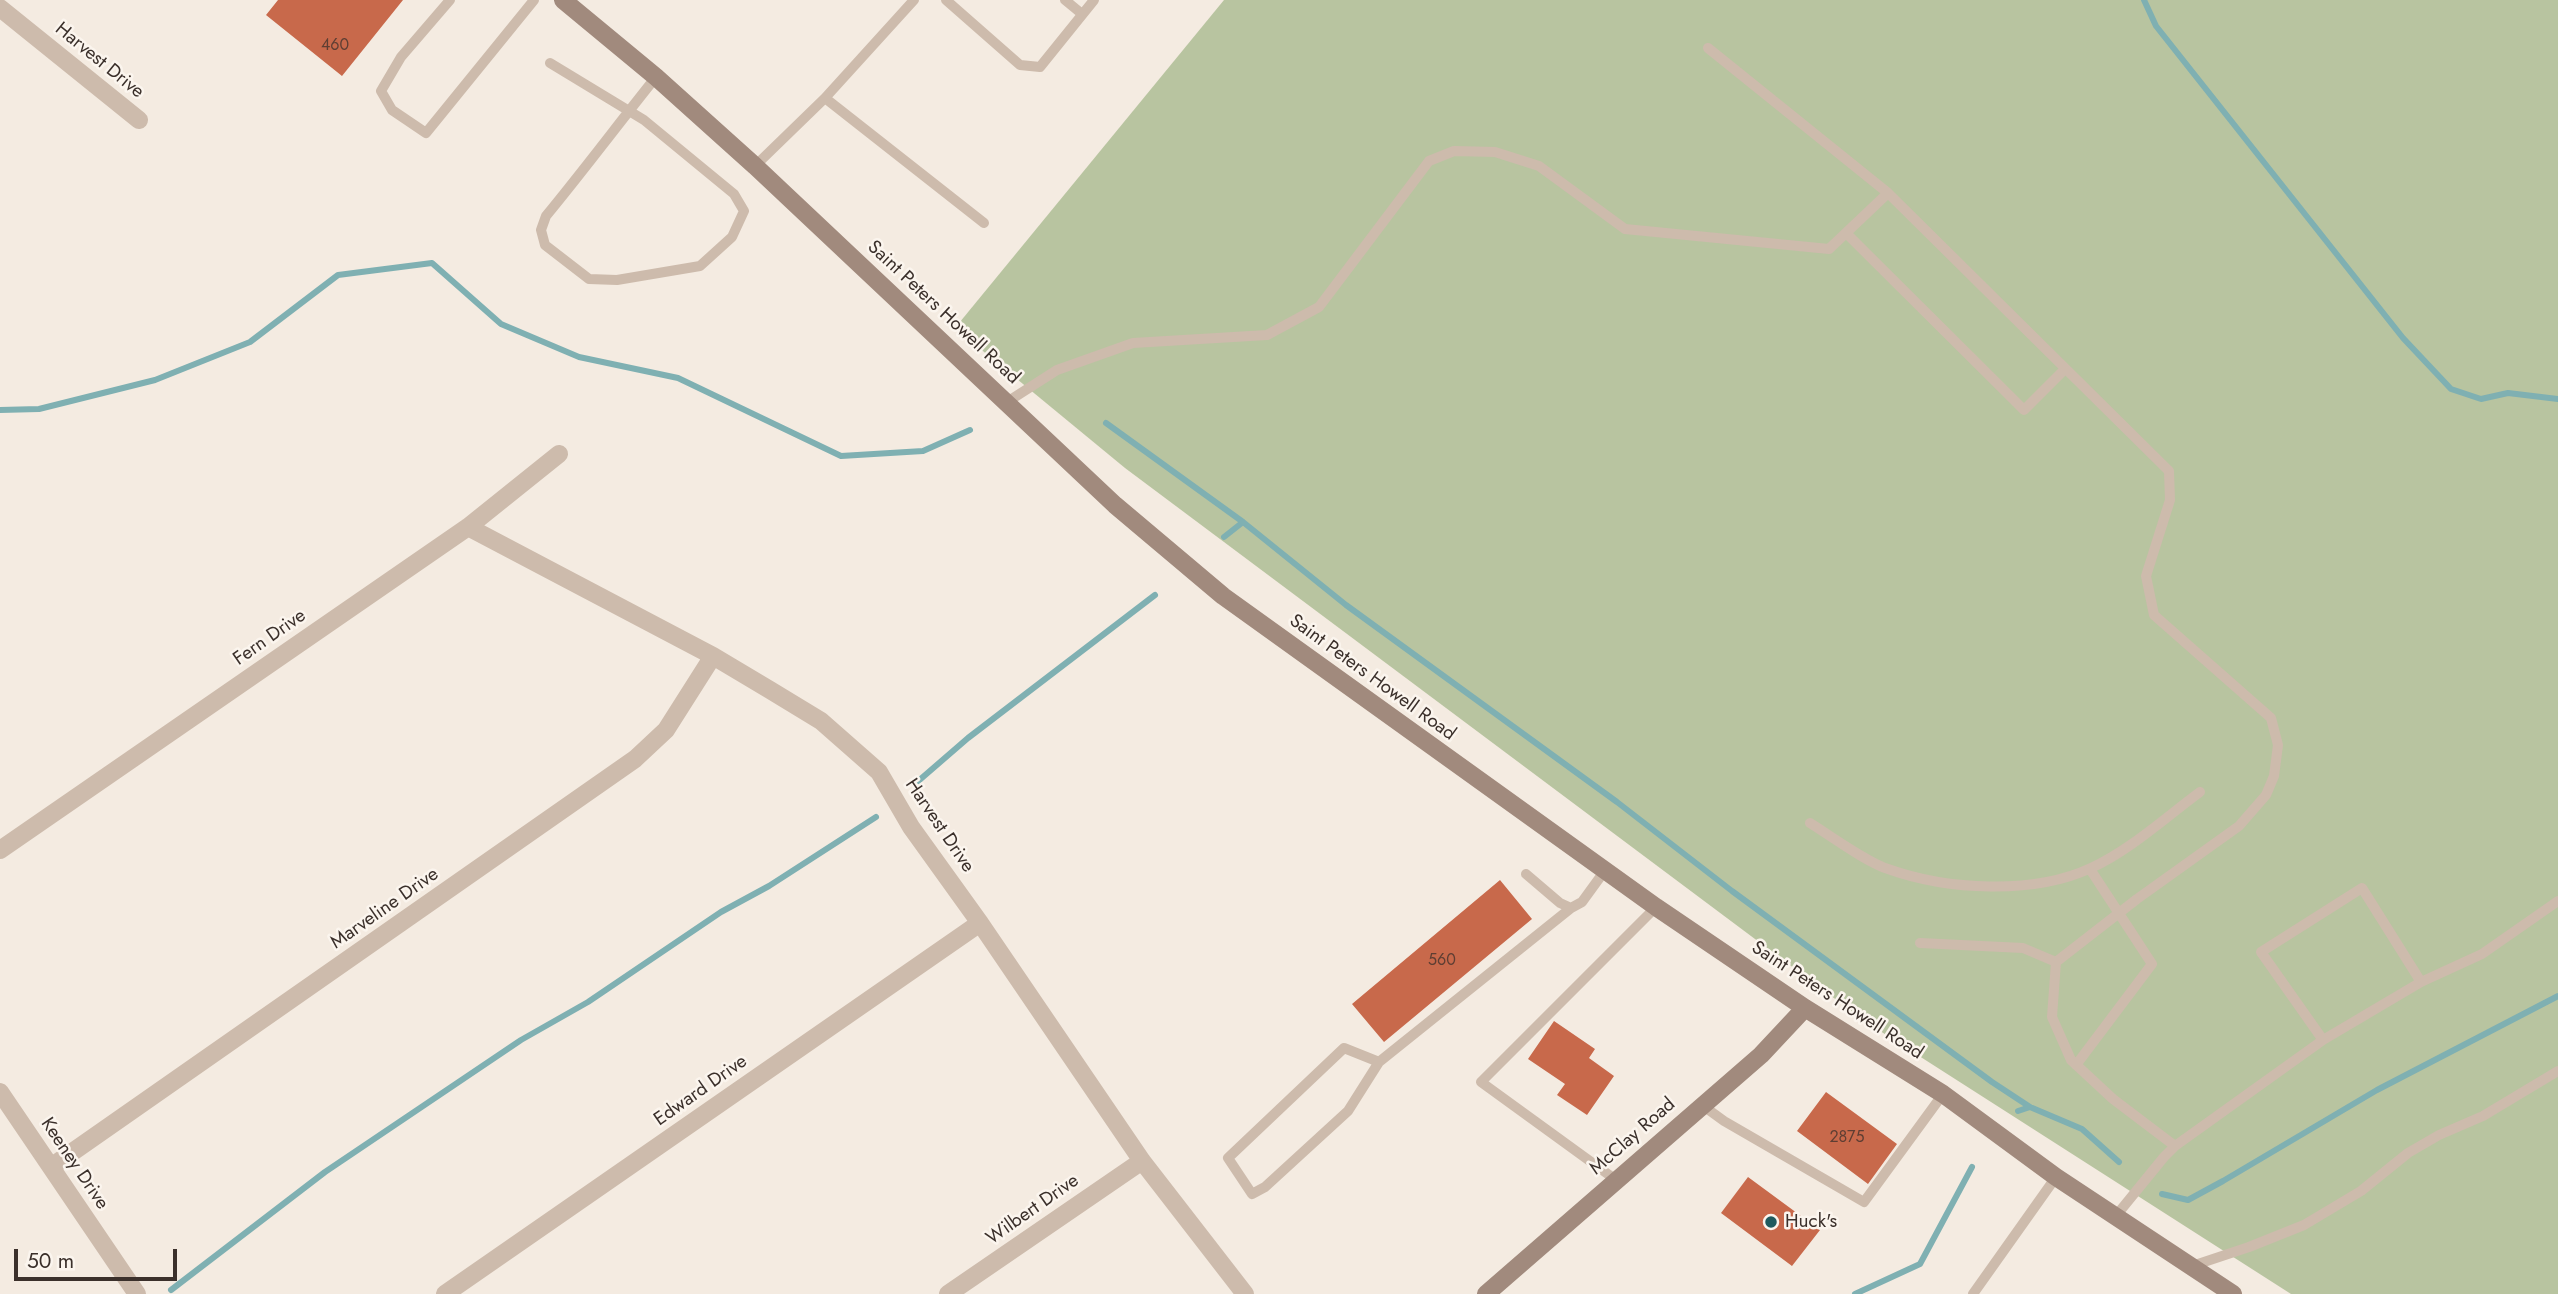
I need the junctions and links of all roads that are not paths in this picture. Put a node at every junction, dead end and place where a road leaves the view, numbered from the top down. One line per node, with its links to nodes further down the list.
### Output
1 (450, 0): 2 (lane)
2 (534, 0)
3 (563, 0): 12 (main road, Saint Peters Howell Road)
4 (914, 0): 13 (lane)
5 (946, 0): 9 (lane)
6 (1065, 0): 9 (lane)
7 (1094, 0): 9 (lane)
8 (1, 9): 15 (street, Harvest Drive)
9 (1082, 15)
10 (1708, 48): 17 (lane)
11 (551, 63): 14 (lane)
12 (656, 77): 14 (lane); 16 (main road, Saint Peters Howell Road)
13 (825, 98): 16 (lane); 18 (lane)
14 (628, 112): 14 (lane)
15 (139, 120)
16 (755, 166): 21 (main road, Saint Peters Howell Road)
17 (1888, 194): 19 (lane); 20 (lane)
18 (984, 223)
19 (1846, 233): 20 (lane); 21 (lane)
20 (2065, 369): 34 (lane)
21 (1007, 402): 28 (main road, Saint Peters Howell Road)
22 (559, 454): 23 (street, Fern Drive)
23 (467, 527): 24 (street, Harvest Drive); 27 (street, Fern Drive)
24 (713, 656): 35 (street, Harvest Drive); 49 (street, Marveline Drive)
25 (2200, 792): 29 (lane)
26 (1810, 823): 29 (lane)
27 (0, 850)
28 (1606, 869): 32 (lane); 33 (main road, Saint Peters Howell Road)
29 (2090, 869): 34 (lane)
30 (1526, 874): 32 (lane)
31 (2558, 901): 38 (lane)
32 (1571, 908): 41 (lane)
33 (1656, 908): 39 (main road, Saint Peters Howell Road); 51 (lane)
34 (2119, 913): 37 (lane); 42 (lane)
35 (980, 923): 48 (street, Harvest Drive); 56 (street, Edward Drive)
36 (1920, 943): 37 (lane)
37 (2056, 962): 42 (lane)
38 (2421, 982): 40 (lane); 40 (lane)
39 (1805, 1008): 45 (main road, Saint Peters Howell Road); 46 (main road, McClay Road)
40 (2323, 1040): 47 (lane)
41 (1379, 1062): 41 (lane)
42 (2076, 1065): 47 (lane)
43 (2558, 1071): 53 (lane)
44 (0, 1092): 49 (street, Keeney Drive)
45 (1943, 1094): 46 (lane); 50 (main road, Saint Peters Howell Road)
46 (1702, 1105): 51 (main road, McClay Road)
47 (2175, 1146): 52 (lane)
48 (1142, 1161): 57 (street, Wilbert Drive); 58 (street, Harvest Drive)
49 (51, 1167): 55 (street, Keeney Drive)
50 (2056, 1177): 52 (main road, Saint Peters Howell Road); 60 (lane)
51 (1616, 1180): 59 (main road, McClay Road)
52 (2115, 1217): 53 (main road, Saint Peters Howell Road)
53 (2189, 1267): 54 (main road, Saint Peters Howell Road)
54 (2226, 1292)
55 (137, 1294)
56 (445, 1294)
57 (948, 1294)
58 (1245, 1294)
59 (1486, 1294)
60 (1973, 1294)

